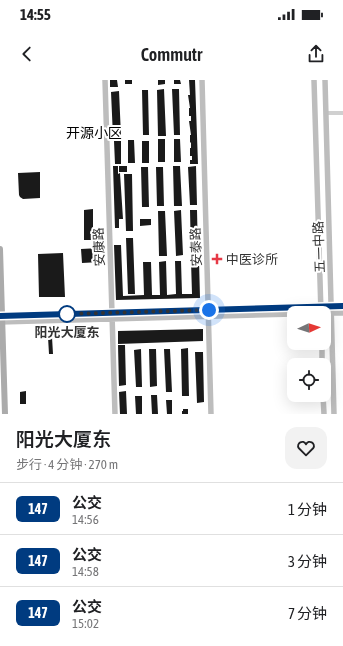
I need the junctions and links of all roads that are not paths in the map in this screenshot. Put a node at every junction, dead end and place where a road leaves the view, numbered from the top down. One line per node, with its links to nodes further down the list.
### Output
1 (105, 80): 13 (street, 安康路)
2 (202, 80): 11 (street, 安泰路)
3 (314, 80): 8 (street, 五一中路)
4 (325, 80): 5 (street, 五一中路)
5 (326, 113): 6 (street); 9 (street, 五一中路)
6 (343, 113)
7 (0, 249): 18 (main road)
8 (321, 306)
9 (331, 306): 10 (street); 14 (street, 五一中路)
10 (343, 306)
11 (209, 310): 12 (street); 13 (street); 17 (street, 安泰路)
12 (287, 310)
13 (112, 313): 18 (street); 19 (street, 安康路)
14 (332, 313): 15 (street); 25 (street, 五一中路)
15 (343, 313)
16 (287, 314): 17 (street)
17 (209, 317): 19 (street); 23 (street, 安泰路)
18 (1, 319): 19 (street); 21 (main road)
19 (112, 320): 22 (street, 安康路)
20 (323, 402): 24 (street)
21 (5, 414)
22 (115, 414)
23 (212, 414)
24 (324, 414)
25 (334, 414)

